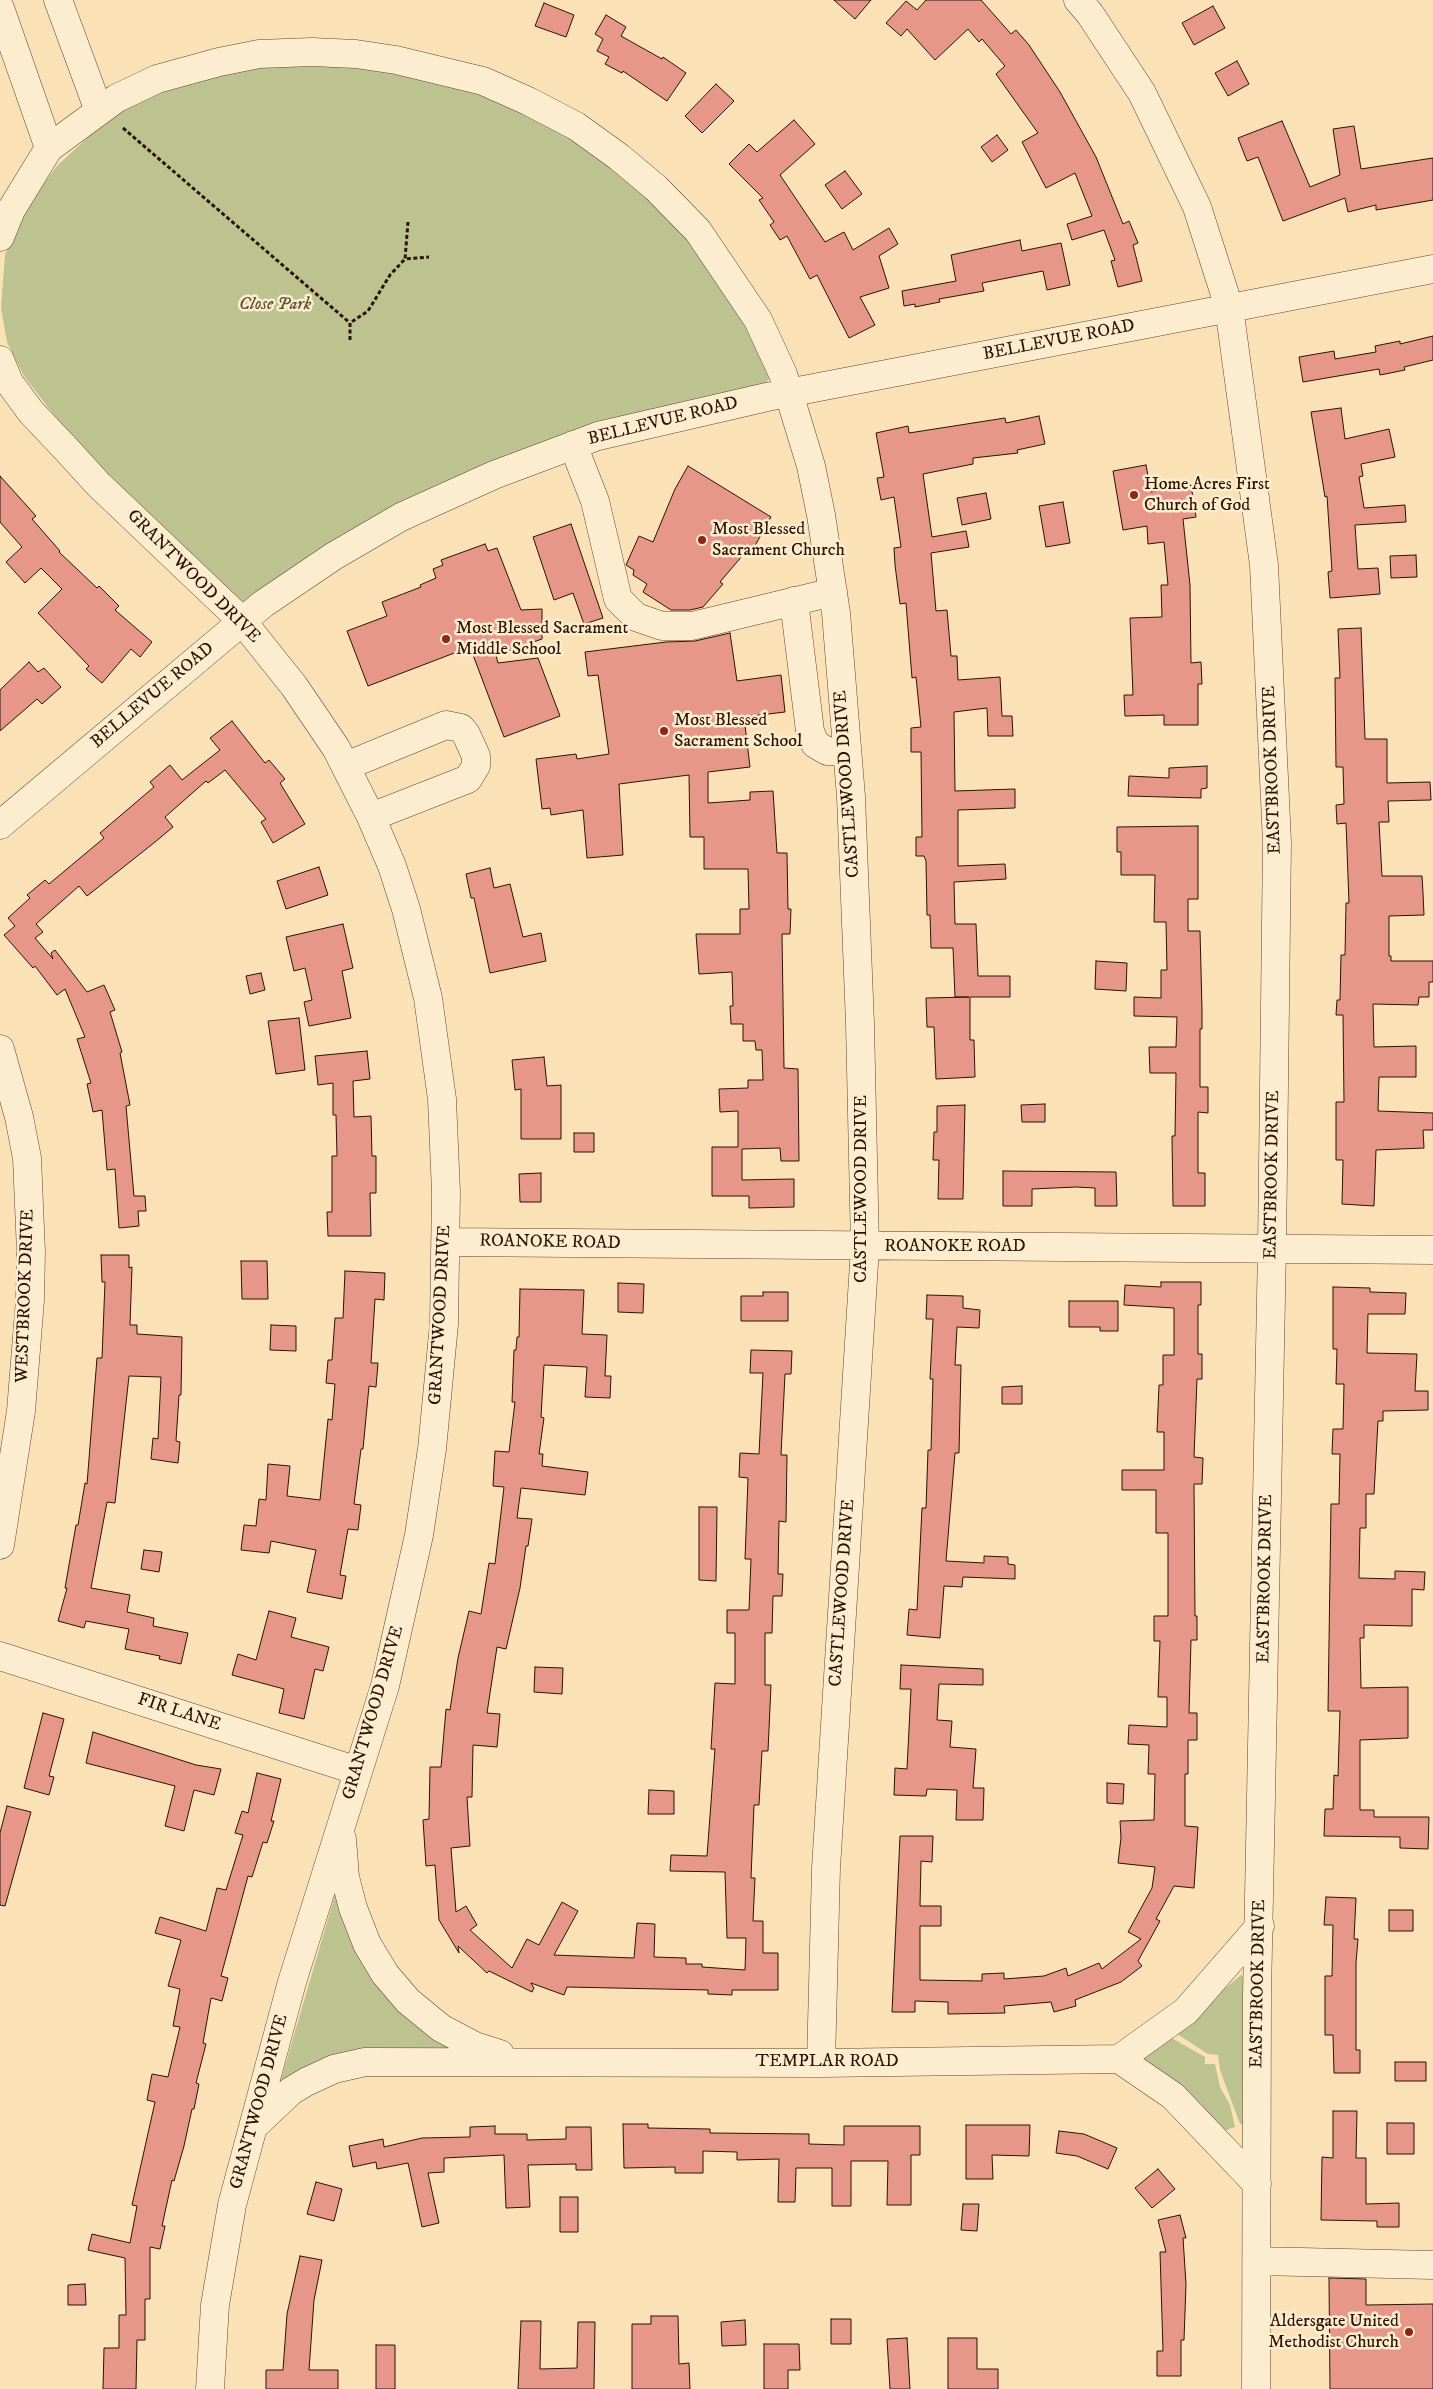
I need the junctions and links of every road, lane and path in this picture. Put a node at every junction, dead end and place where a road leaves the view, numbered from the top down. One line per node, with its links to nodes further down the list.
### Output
1 (58, 0): 4 (street)
2 (1078, 0): 12 (street, EASTBROOK DRIVE)
3 (0, 8): 6 (street)
4 (99, 111): 6 (street, CASTLEWOOD DRIVE); 16 (street, CASTLEWOOD DRIVE)
5 (123, 128): 13 (path)
6 (49, 148): 8 (street)
7 (408, 222): 10 (path)
8 (0, 237)
9 (429, 257): 10 (path)
10 (405, 259): 13 (path)
11 (1433, 269): 12 (street, BELLEVUE ROAD)
12 (1229, 308): 16 (street, BELLEVUE ROAD); 28 (street, EASTBROOK DRIVE)
13 (350, 323): 14 (path)
14 (350, 340)
15 (0, 360): 20 (street, GRANTWOOD DRIVE)
16 (790, 393): 17 (street, BELLEVUE ROAD); 18 (street, CASTLEWOOD DRIVE)
17 (573, 445): 19 (street); 20 (street, BELLEVUE ROAD)
18 (833, 592): 19 (street); 21 (street, CASTLEWOOD DRIVE)
19 (794, 601): 21 (street)
20 (242, 621): 22 (street, GRANTWOOD DRIVE); 24 (street, BELLEVUE ROAD)
21 (847, 752): 27 (street, CASTLEWOOD DRIVE)
22 (346, 766): 23 (street, GRANTWOOD DRIVE); 23 (street)
23 (371, 818): 26 (street, GRANTWOOD DRIVE)
24 (0, 825)
25 (0, 1049): 30 (street, WESTBROOK DRIVE)
26 (447, 1242): 27 (street, ROANOKE ROAD); 32 (street, GRANTWOOD DRIVE)
27 (865, 1246): 28 (street, ROANOKE ROAD); 37 (street, CASTLEWOOD DRIVE)
28 (1272, 1248): 29 (street, ROANOKE ROAD); 34 (street, EASTBROOK DRIVE)
29 (1433, 1250)
30 (0, 1545)
31 (0, 1656): 32 (street, FIR LANE)
32 (358, 1771): 33 (street, GRANTWOOD DRIVE)
33 (342, 1820): 36 (street, TEMPLAR ROAD); 38 (street, GRANTWOOD DRIVE)
34 (1260, 1926): 35 (street); 39 (street, EASTBROOK DRIVE)
35 (1118, 2059): 37 (street, TEMPLAR ROAD); 39 (street)
36 (536, 2060): 37 (street, TEMPLAR ROAD); 38 (street, TEMPLAR ROAD)
37 (821, 2063)
38 (252, 2128): 42 (street, GRANTWOOD DRIVE)
39 (1257, 2184): 40 (street, EASTBROOK DRIVE)
40 (1257, 2261): 41 (street); 43 (street, EASTBROOK DRIVE)
41 (1433, 2265)
42 (210, 2389)
43 (1256, 2389)

